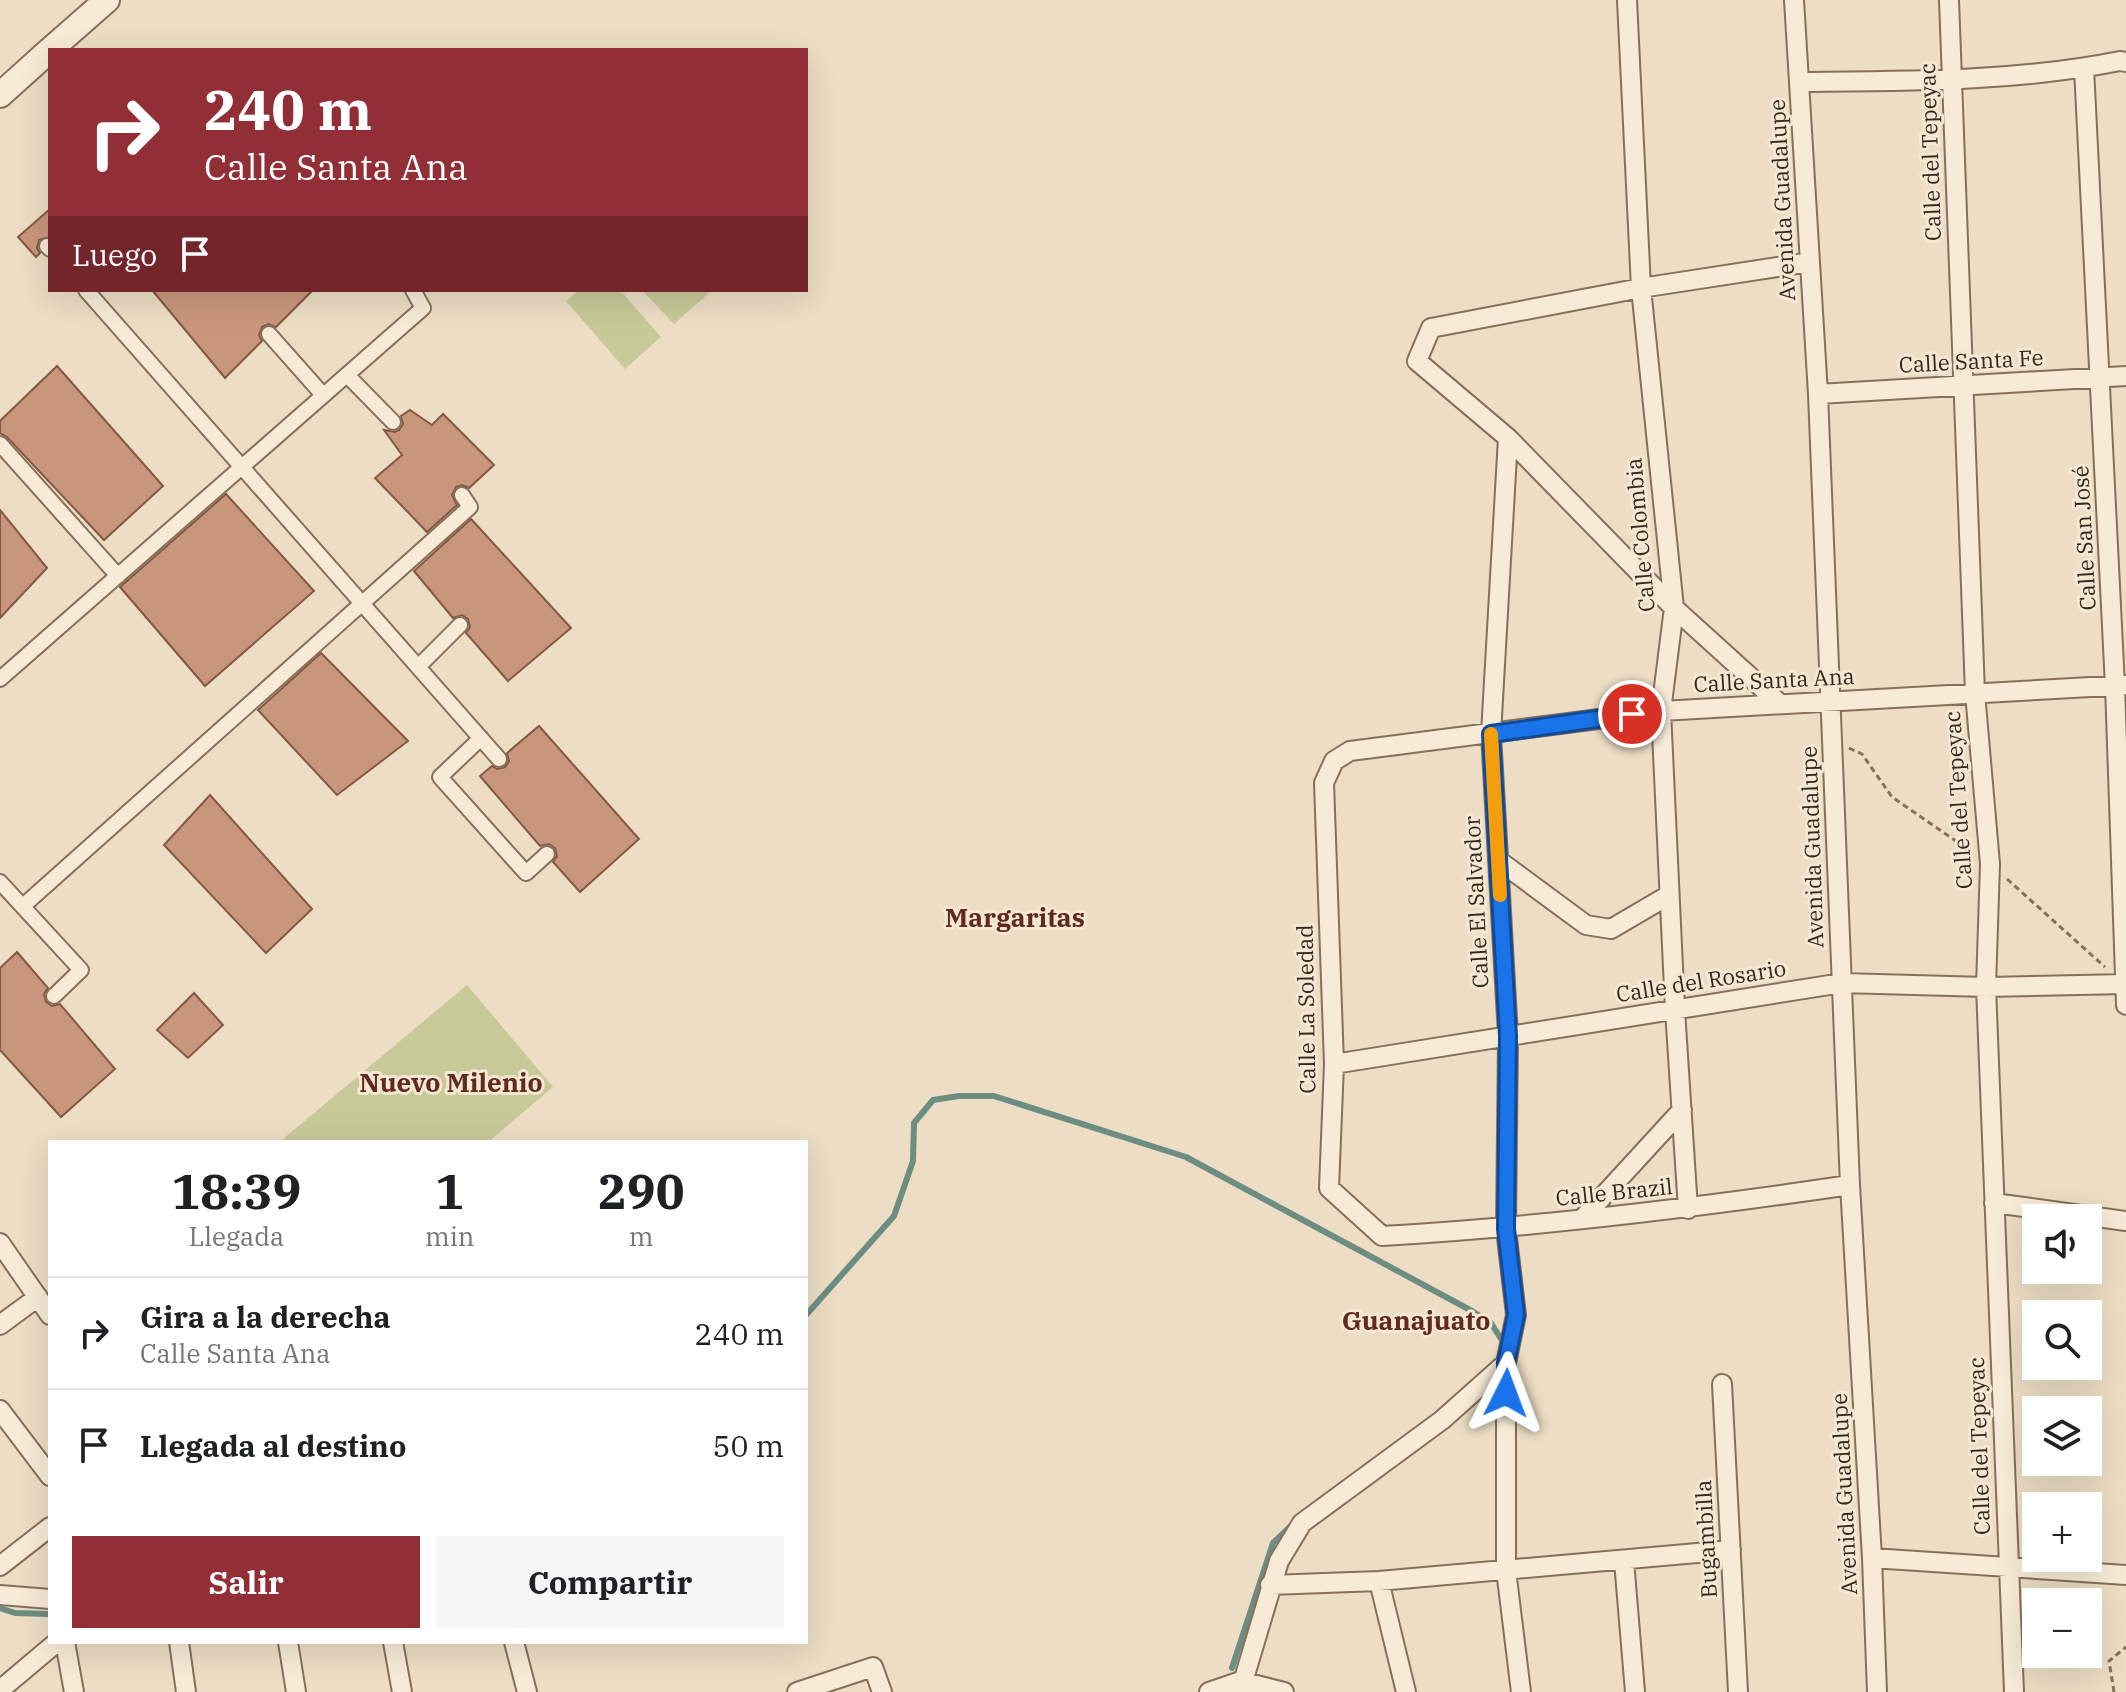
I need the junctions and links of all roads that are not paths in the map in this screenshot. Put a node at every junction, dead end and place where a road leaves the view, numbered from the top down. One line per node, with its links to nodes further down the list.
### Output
1 (1627, 0): 13 (street, Calle Colombia)
2 (1794, 0): 10 (street, Avenida Guadalupe)
3 (1949, 0): 9 (street, Calle del Tepeyac)
4 (95, 4): 5 (street)
5 (52, 48)
6 (48, 52): 11 (street)
7 (2126, 62): 8 (street)
8 (2084, 68): 9 (street); 19 (street, Calle San José)
9 (1952, 80): 10 (street); 20 (street, Calle del Tepeyac)
10 (1799, 82): 12 (street, Avenida Guadalupe)
11 (0, 95)
12 (1810, 262): 13 (street); 21 (street, Avenida Guadalupe)
13 (1641, 288): 24 (street); 30 (street, Calle Colombia)
14 (88, 292): 26 (street)
15 (414, 292): 17 (street)
16 (269, 334): 22 (street)
17 (347, 375): 22 (street); 23 (street)
18 (2126, 376): 19 (street, Calle Santa Fe)
19 (2100, 378): 20 (street, Calle Santa Fe); 34 (street, Calle San José)
20 (1963, 385): 21 (street, Calle Santa Fe); 35 (street, Calle del Tepeyac)
21 (1818, 394): 36 (street, Avenida Guadalupe)
22 (323, 395): 26 (street)
23 (393, 422)
24 (1508, 438): 30 (street); 39 (street, Calle El Salvador)
25 (0, 444): 28 (street)
26 (242, 467): 28 (street); 29 (street)
27 (462, 495): 29 (street)
28 (118, 576): 33 (street)
29 (363, 604): 32 (street); 47 (street)
30 (1674, 608): 37 (street); 38 (street, Calle Colombia)
31 (460, 625): 32 (street)
32 (418, 667): 40 (street)
33 (1, 678)
34 (2120, 686): 35 (street, Calle Santa Ana); 49 (street, Calle San José)
35 (1975, 693): 36 (street, Calle Santa Ana); 50 (street, Calle del Tepeyac)
36 (1830, 701): 37 (street, Calle Santa Ana); 48 (street, Avenida Guadalupe)
37 (1779, 703): 38 (street, Calle Santa Ana)
38 (1661, 711): 39 (street, Calle Santa Ana); 46 (street, Calle Colombia)
39 (1491, 734): 42 (street, Calle Santa Ana); 44 (street, Calle El Salvador)
40 (481, 738): 41 (street); 43 (street)
41 (499, 759)
42 (1334, 761): 55 (street, Calle La Soledad)
43 (547, 854)
44 (1498, 860): 46 (street); 54 (street, Calle El Salvador)
45 (0, 882): 47 (street)
46 (1669, 895): 53 (street, Calle Colombia)
47 (23, 906): 51 (street)
48 (1842, 983): 50 (street, Calle del Rosario); 53 (street, Calle del Rosario); 57 (street, Avenida Guadalupe)
49 (2126, 984): 50 (street, Calle del Rosario); 52 (street, Calle San José)
50 (1986, 987): 58 (street, Calle del Tepeyac)
51 (54, 996)
52 (2126, 1005)
53 (1675, 1010): 54 (street, Calle del Rosario); 56 (street, Calle Colombia)
54 (1508, 1036): 55 (street, Calle del Rosario); 62 (street, Calle El Salvador)
55 (1334, 1064): 63 (street, Calle La Soledad)
56 (1682, 1110): 59 (street, Calle Colombia); 60 (street)
57 (1850, 1185): 59 (street, Calle Brazil); 74 (street, Avenida Guadalupe)
58 (1994, 1203): 61 (street); 77 (street, Calle del Tepeyac)
59 (1688, 1209): 60 (street, Calle Brazil)
60 (1583, 1218): 62 (street, Calle Brazil)
61 (2126, 1221)
62 (1506, 1229): 63 (street, Calle Brazil); 68 (street, Calle El Salvador)
63 (1382, 1236)
64 (0, 1243): 65 (street)
65 (38, 1297): 66 (street); 67 (street)
66 (48, 1312)
67 (0, 1325)
68 (1506, 1363): 78 (street, Calle El Salvador); 81 (street)
69 (1722, 1384): 73 (street, Bugambilla)
70 (0, 1410): 71 (street)
71 (48, 1473)
72 (48, 1529): 76 (street)
73 (1731, 1550): 75 (street); 104 (street, Bugambilla)
74 (1872, 1558): 77 (street); 105 (street, Avenida Guadalupe)
75 (1624, 1561): 78 (street); 103 (street)
76 (0, 1566)
77 (2008, 1567): 79 (street); 106 (street, Calle del Tepeyac)
78 (1506, 1570): 80 (street); 102 (street, Calle El Salvador)
79 (2126, 1575)
80 (1379, 1581): 81 (street); 101 (street)
81 (1270, 1585): 90 (street)
82 (0, 1595): 83 (street)
83 (48, 1599)
84 (55, 1644): 91 (street)
85 (65, 1644): 92 (street)
86 (179, 1644): 93 (street)
87 (288, 1644): 94 (street)
88 (393, 1644): 95 (street)
89 (515, 1644): 96 (street)
90 (1240, 1687): 99 (street); 100 (street)
91 (0, 1690)
92 (74, 1692)
93 (186, 1692)
94 (296, 1692)
95 (402, 1692)
96 (527, 1692)
97 (797, 1692): 98 (street)
98 (882, 1692)
99 (1209, 1692)
100 (1284, 1692)
101 (1406, 1692)
102 (1521, 1692)
103 (1635, 1692)
104 (1738, 1692)
105 (1877, 1692)
106 (2014, 1692)

